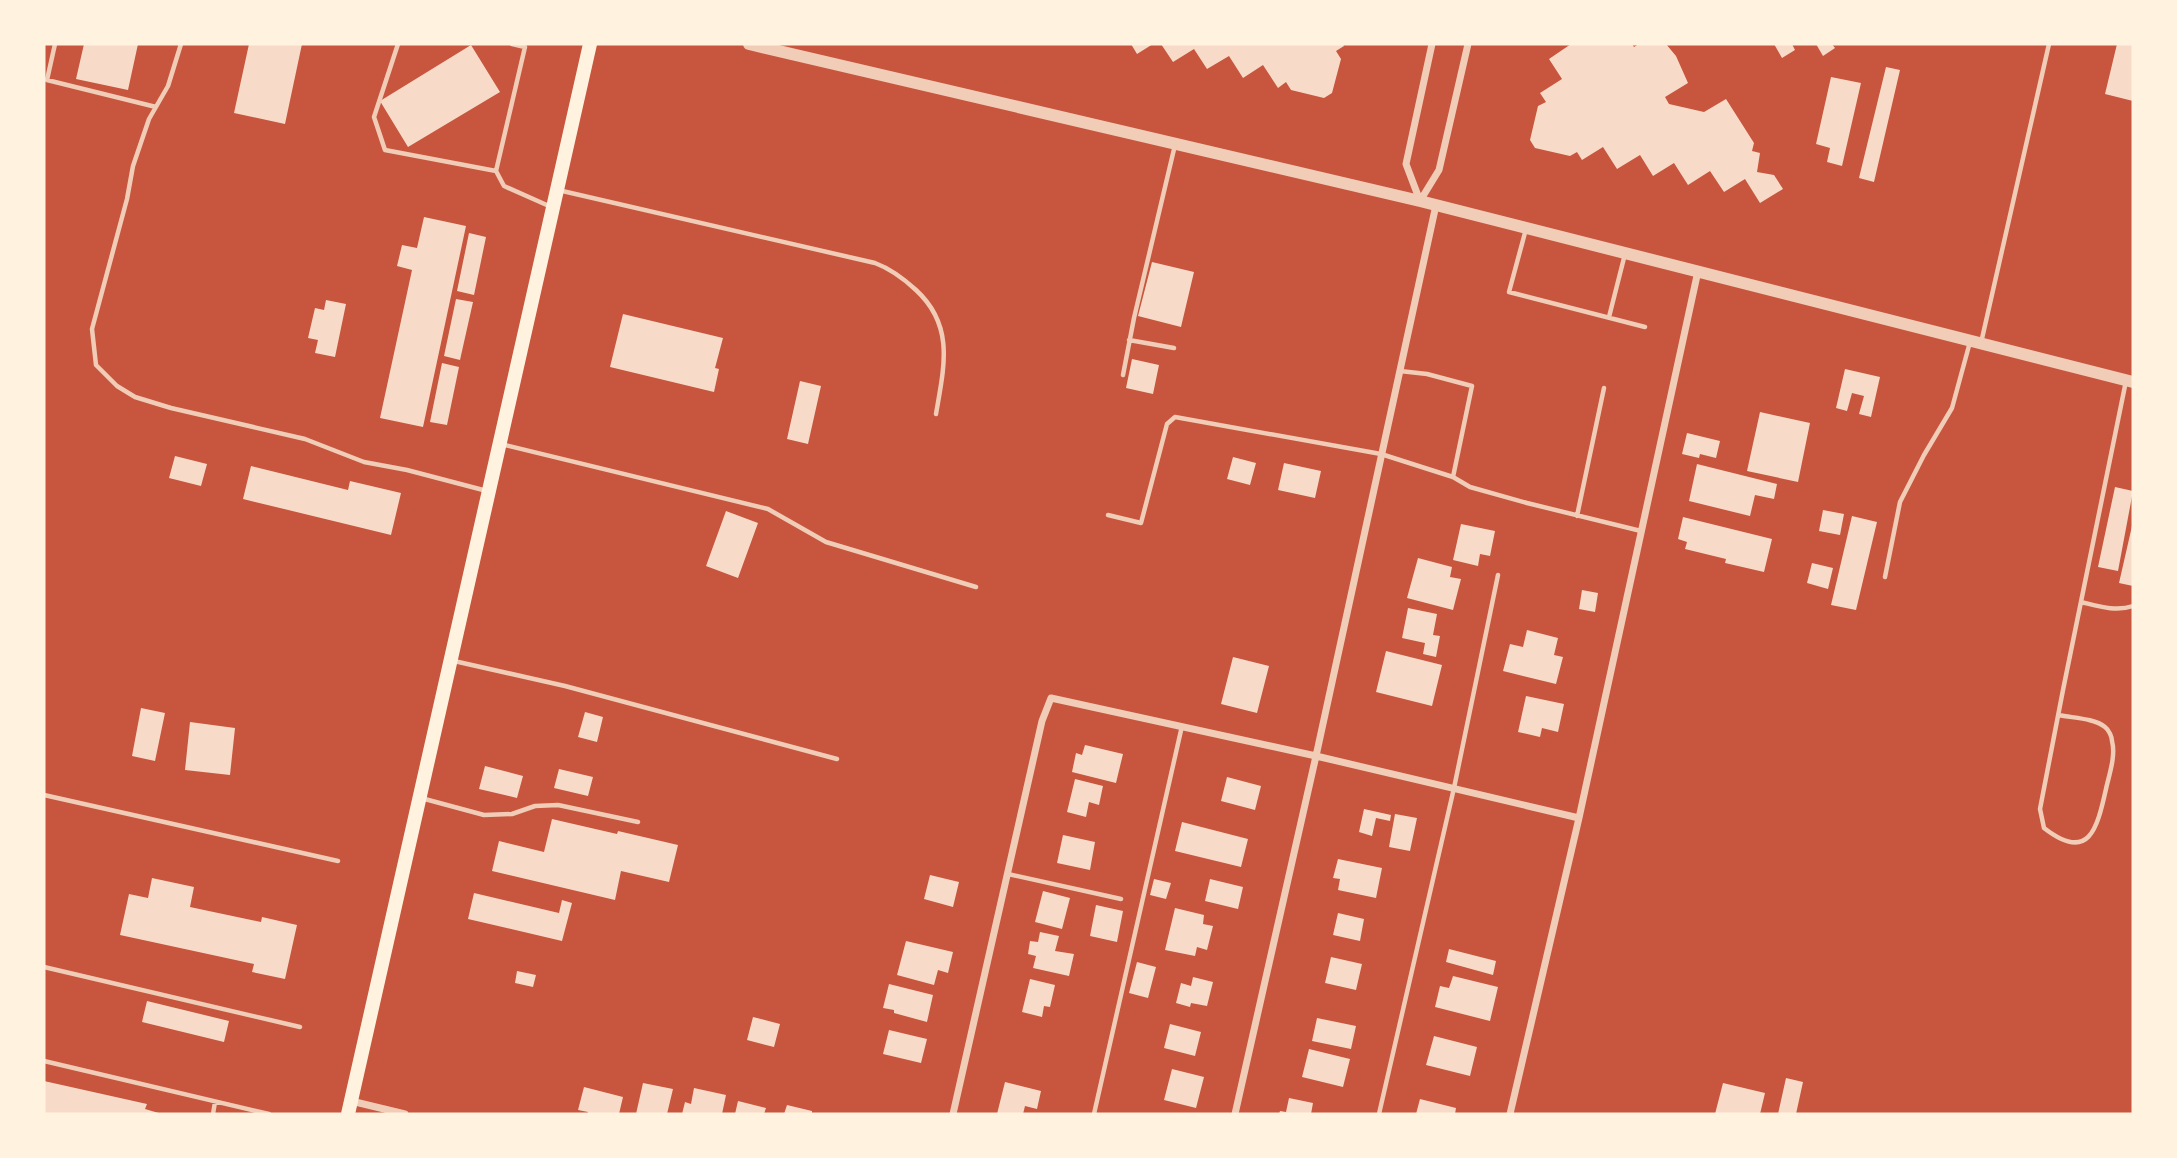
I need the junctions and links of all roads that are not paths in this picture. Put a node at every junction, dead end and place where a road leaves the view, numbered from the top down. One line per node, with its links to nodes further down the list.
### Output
1 (55, 44): 10 (lane)
2 (181, 44): 10 (lane)
3 (398, 44): 12 (lane)
4 (512, 44): 12 (lane)
5 (590, 44): 13 (main road)
6 (749, 44): 11 (street)
7 (1432, 44): 14 (street)
8 (1468, 44): 14 (street)
9 (2049, 44): 23 (lane)
10 (156, 107): 33 (lane)
11 (1175, 144): 14 (street); 22 (lane)
12 (496, 172): 16 (lane)
13 (557, 190): 16 (main road); 29 (lane)
14 (1420, 201): 15 (street)
15 (1436, 205): 17 (street); 25 (street)
16 (554, 208): 30 (main road)
17 (1526, 228): 18 (street); 20 (lane)
18 (1625, 253): 19 (street); 20 (lane)
19 (1698, 271): 23 (street); 36 (street)
20 (1609, 317): 21 (lane)
21 (1645, 327)
22 (1129, 340): 24 (lane); 26 (lane)
23 (1975, 343): 27 (street); 38 (lane)
24 (1174, 348)
25 (1399, 371): 31 (street); 32 (lane)
26 (1123, 375)
27 (2130, 381): 40 (lane)
28 (1604, 387): 35 (lane)
29 (936, 414)
30 (500, 444): 33 (main road); 39 (lane)
31 (1381, 454): 32 (lane); 34 (lane); 45 (street)
32 (1453, 477): 35 (lane)
33 (490, 492): 42 (main road)
34 (1108, 515)
35 (1577, 516): 36 (lane)
36 (1641, 531): 50 (street)
37 (1498, 575): 47 (lane)
38 (1885, 578)
39 (976, 587)
40 (2081, 602): 41 (lane); 43 (lane)
41 (2133, 606)
42 (451, 660): 46 (lane); 49 (main road)
43 (2059, 715): 43 (lane)
44 (1182, 726): 45 (street); 53 (street); 64 (lane)
45 (1316, 756): 47 (street); 65 (street)
46 (836, 759)
47 (1454, 788): 50 (street); 66 (lane)
48 (44, 794): 52 (lane)
49 (421, 797): 51 (lane); 59 (main road)
50 (1579, 818): 67 (street)
51 (638, 822)
52 (338, 861)
53 (1008, 874): 54 (lane); 63 (street)
54 (1121, 900)
55 (44, 967): 56 (lane)
56 (300, 1027)
57 (44, 1061): 58 (lane)
58 (215, 1102): 60 (lane); 61 (lane)
59 (350, 1108): 62 (street)
60 (213, 1114)
61 (269, 1114)
62 (405, 1114)
63 (953, 1114)
64 (1094, 1114)
65 (1236, 1114)
66 (1379, 1114)
67 (1510, 1114)

